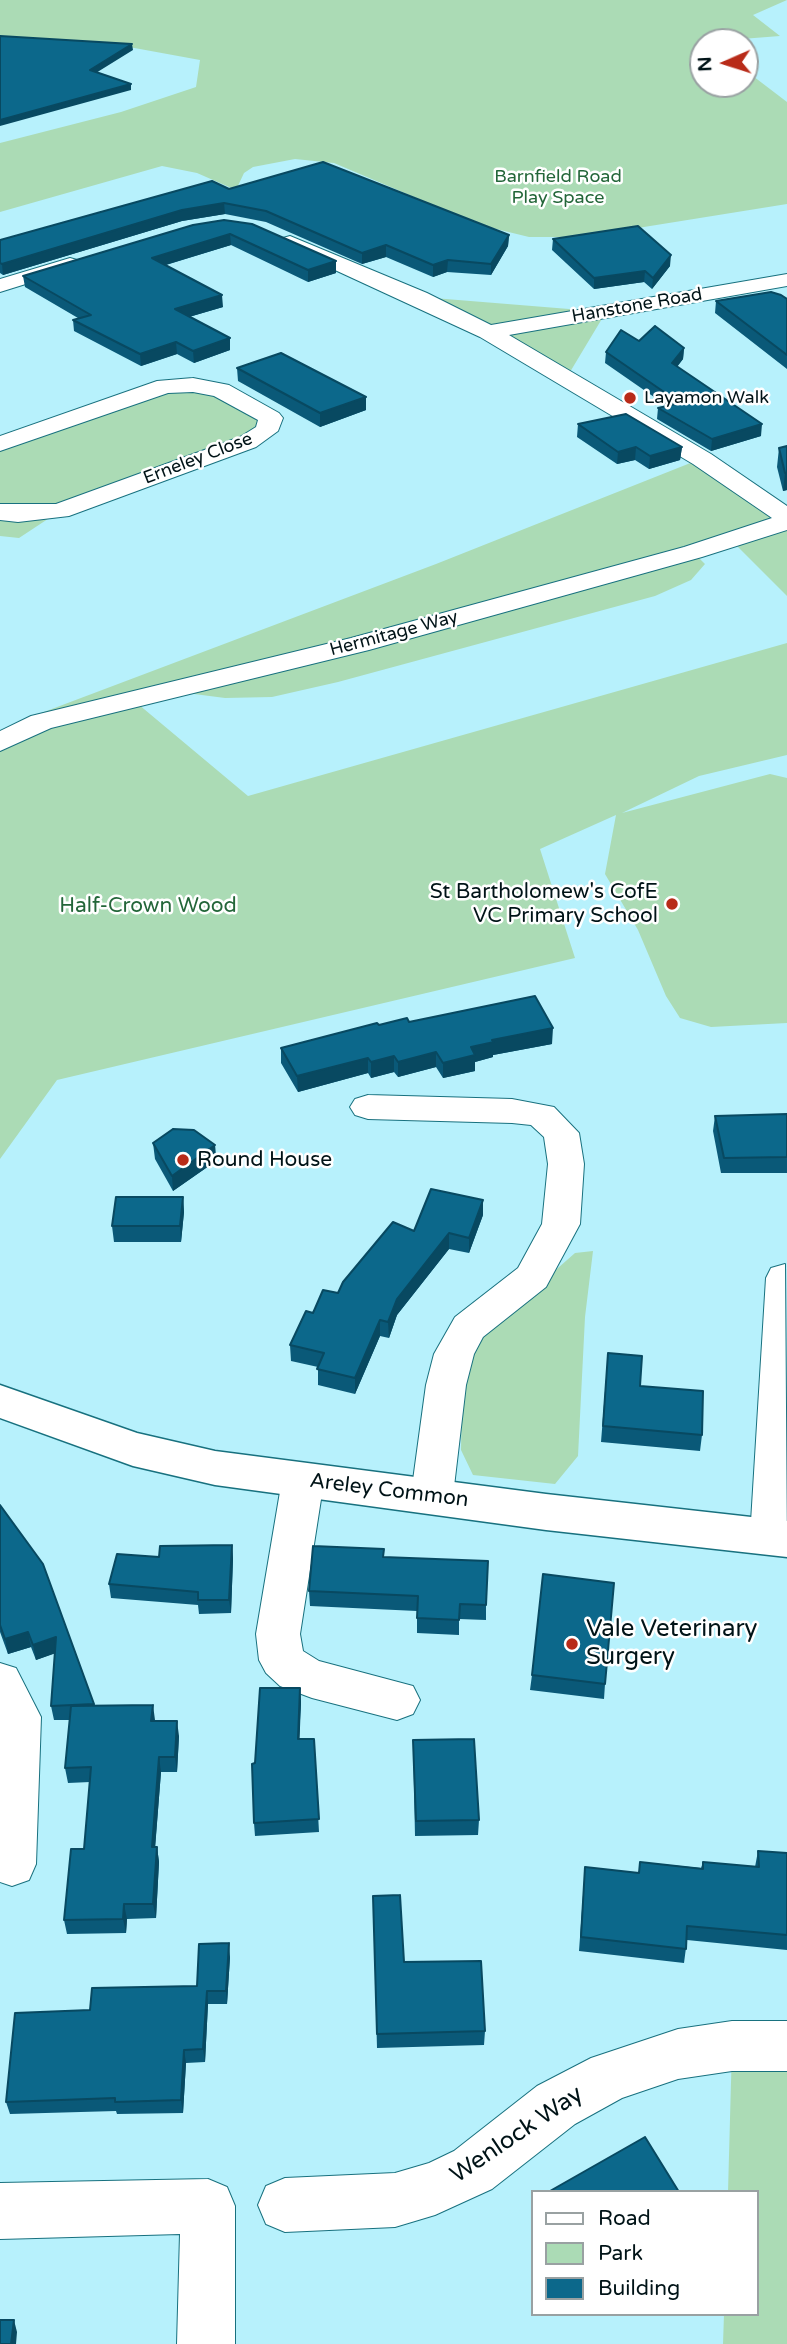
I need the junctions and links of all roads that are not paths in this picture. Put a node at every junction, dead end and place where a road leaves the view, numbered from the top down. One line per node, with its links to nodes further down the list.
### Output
1 (266, 231): 5 (street)
2 (94, 257): 4 (street)
3 (787, 280): 5 (street, Hanstone Road)
4 (0, 286)
5 (488, 332): 8 (street)
6 (0, 444): 7 (street, Erneley Close)
7 (0, 512)
8 (787, 519): 9 (street, Hermitage Way)
9 (0, 742)
10 (368, 1107): 14 (street)
11 (785, 1278): 15 (street)
12 (0, 1401): 13 (main road, Areley Common)
13 (303, 1480): 14 (main road, Areley Common); 17 (street)
14 (432, 1495): 15 (main road, Areley Common)
15 (779, 1538)
16 (0, 1682): 18 (street)
17 (397, 1700)
18 (12, 1864)
19 (787, 2046): 20 (street, Wenlock Way)
20 (285, 2206)
21 (0, 2211): 22 (street)
22 (206, 2344)

